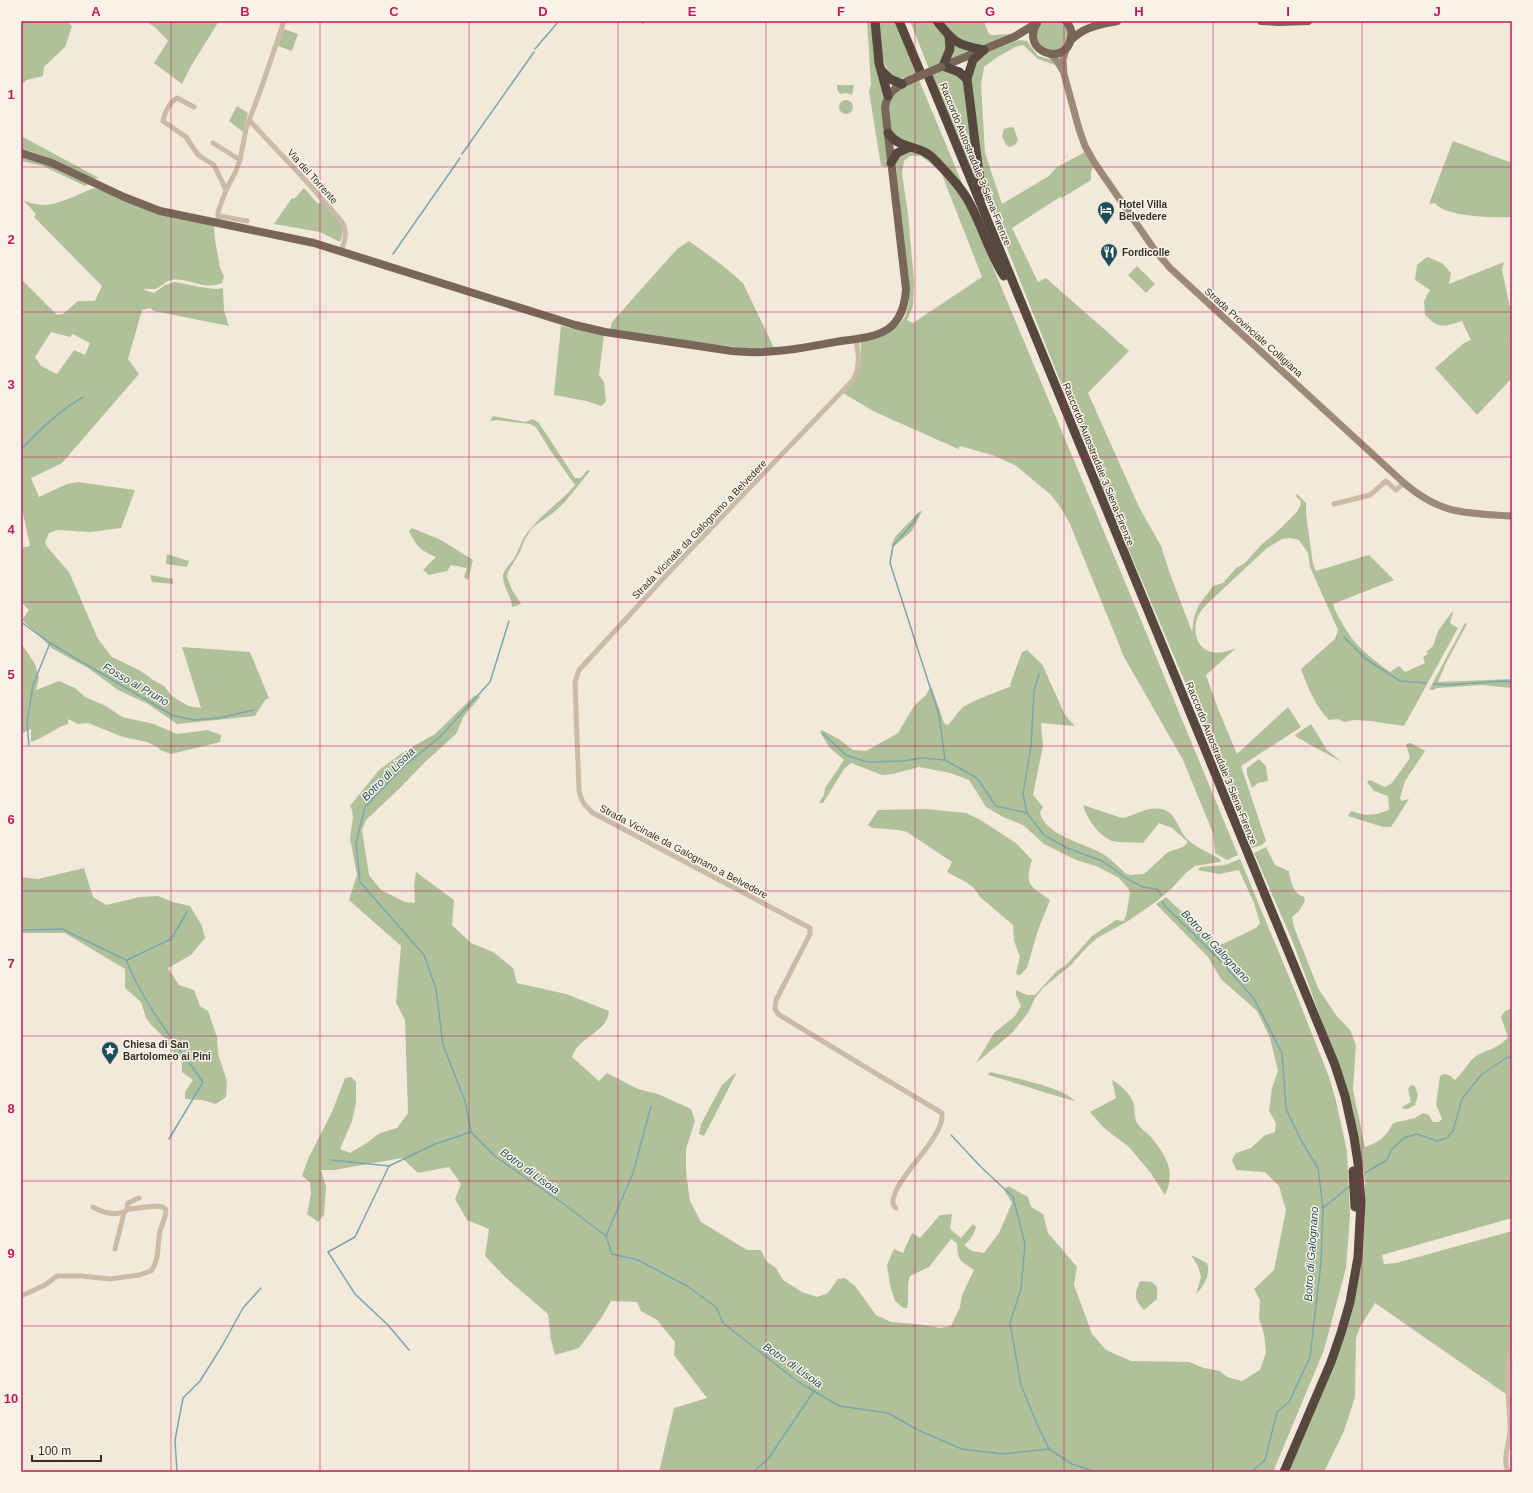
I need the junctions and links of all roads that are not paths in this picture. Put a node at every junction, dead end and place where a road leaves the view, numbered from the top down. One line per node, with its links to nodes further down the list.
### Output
1 (284, 21): 27 (street)
2 (875, 21): 20 (highway)
3 (899, 21): 21 (highway, Raccordo Autostradale 3 Siena-Firenze)
4 (905, 21): 21 (highway, Raccordo Autostradale 3 Siena-Firenze)
5 (937, 21): 12 (highway)
6 (1117, 21): 11 (main road)
7 (1261, 21): 8 (main road)
8 (1308, 21)
9 (1038, 22): 13 (main road); 14 (main road)
10 (1067, 22): 11 (main road); 15 (main road)
11 (1091, 27): 15 (main road)
12 (949, 36): 17 (highway); 19 (highway)
13 (1014, 37): 14 (main road); 17 (main road)
14 (1034, 40): 18 (main road)
15 (1071, 40): 16 (main road)
16 (1066, 48): 18 (main road); 22 (main road, Strada Provinciale Colligiana)
17 (984, 50): 19 (main road); 23 (highway)
18 (1050, 54): 22 (main road, Strada Provinciale Colligiana)
19 (942, 67): 23 (highway); 24 (main road, bridge)
20 (880, 68): 24 (highway); 25 (highway)
21 (924, 74): 38 (highway, Raccordo Autostradale 3 Siena-Firenze)
22 (1064, 74): 40 (main road, Strada Provinciale Colligiana)
23 (967, 79): 38 (highway)
24 (906, 82): 25 (main road)
25 (888, 96): 28 (main road)
26 (194, 106): 34 (street)
27 (249, 120): 32 (street); 37 (street, Via del Torrente)
28 (888, 133): 30 (highway); 33 (main road)
29 (213, 143): 32 (street)
30 (910, 147): 33 (highway); 38 (highway)
31 (21, 153): 35 (main road)
32 (240, 160): 34 (street)
33 (891, 163): 39 (main road)
34 (226, 190): 35 (street)
35 (218, 219): 36 (street); 37 (main road)
36 (247, 221)
37 (341, 251): 39 (main road)
38 (1007, 276): 51 (highway, Raccordo Autostradale 3 Siena-Firenze); 52 (highway, Raccordo Autostradale 3 Siena-Firenze)
39 (856, 339): 45 (street, Strada Vicinale da Galognano a Belvedere)
40 (1404, 483): 41 (street); 42 (main road, Strada Provinciale Colligiana)
41 (1334, 504)
42 (1512, 516)
43 (139, 1198): 46 (street)
44 (93, 1207): 47 (street)
45 (896, 1208)
46 (129, 1209): 47 (street); 49 (street)
47 (124, 1213): 48 (street)
48 (115, 1248)
49 (21, 1296)
50 (1512, 1345): 53 (street)
51 (1278, 1472)
52 (1284, 1472)
53 (1508, 1472)

